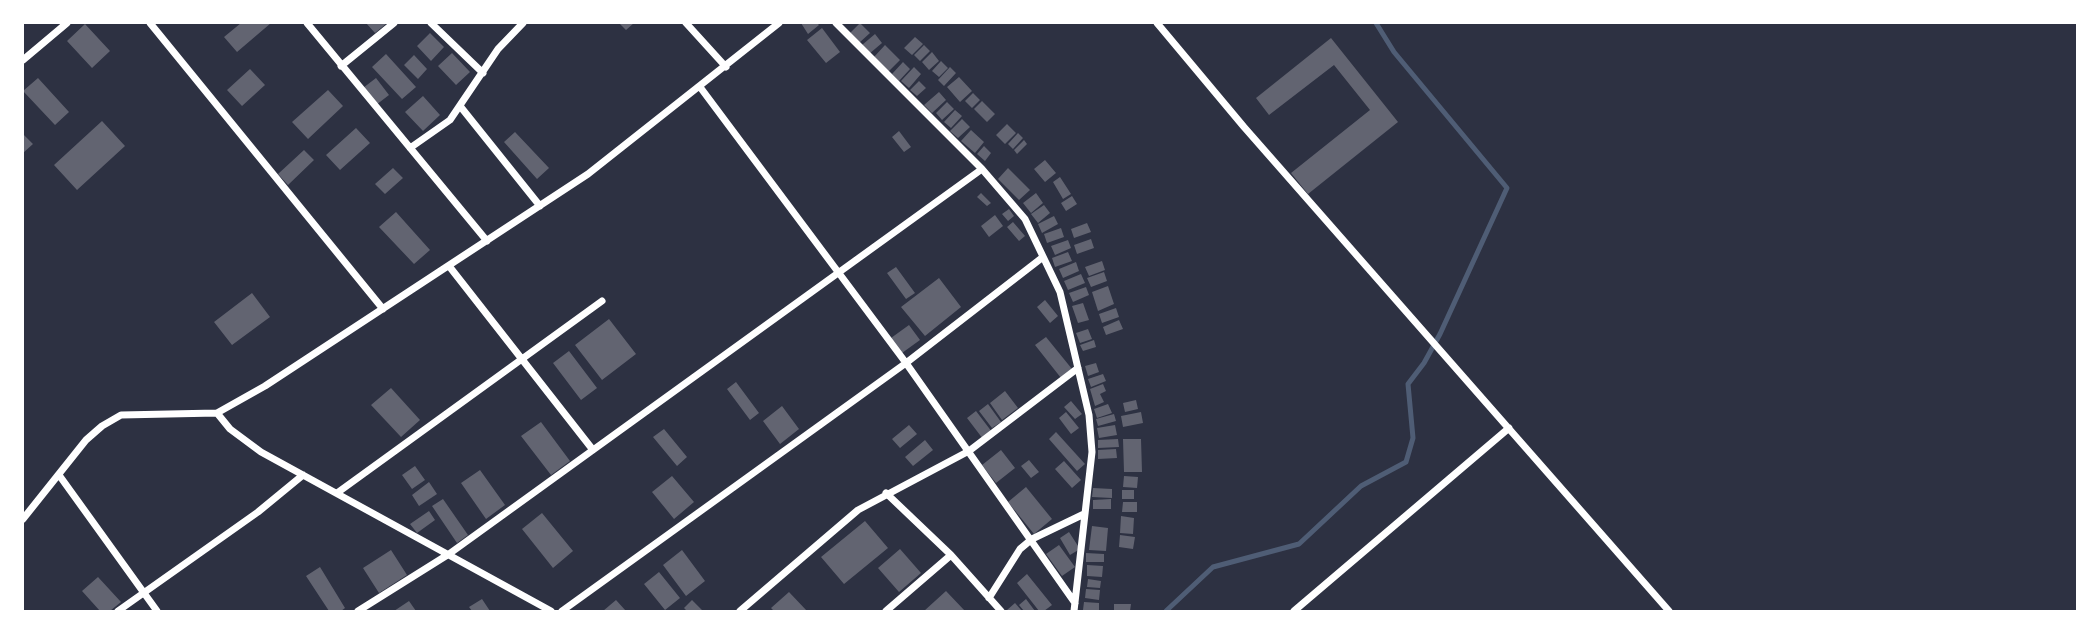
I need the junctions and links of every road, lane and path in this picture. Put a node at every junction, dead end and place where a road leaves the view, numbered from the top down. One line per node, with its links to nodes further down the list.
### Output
1 (150, 23): 25 (street)
2 (307, 23): 12 (street)
3 (394, 23): 12 (street)
4 (432, 23): 14 (street)
5 (523, 23): 14 (street)
6 (686, 23): 13 (street)
7 (779, 23): 13 (street)
8 (836, 23): 18 (street)
9 (1157, 23): 30 (street)
10 (63, 24): 11 (street)
11 (23, 60)
12 (341, 65): 17 (street)
13 (726, 67): 15 (street)
14 (483, 74): 16 (street)
15 (700, 87): 19 (street); 23 (street)
16 (460, 106): 17 (street); 19 (street)
17 (410, 148): 20 (street)
18 (982, 169): 21 (street); 23 (street)
19 (540, 206): 20 (street)
20 (487, 241): 22 (street)
21 (1043, 257): 27 (street); 28 (street)
22 (449, 266): 25 (street); 26 (street)
23 (840, 272): 27 (street); 31 (street)
24 (602, 301): 26 (street)
25 (383, 309): 29 (street)
26 (523, 360): 31 (street); 35 (street)
27 (906, 363): 32 (street); 49 (street)
28 (1078, 368): 32 (street); 37 (street)
29 (217, 413): 33 (street); 34 (street)
30 (1509, 428): 53 (street); 54 (street)
31 (593, 450): 40 (street)
32 (968, 451): 36 (street); 39 (street)
33 (59, 475): 38 (street); 42 (street)
34 (303, 475): 35 (street); 42 (street)
35 (337, 493): 40 (street)
36 (886, 493): 41 (street); 50 (street)
37 (1084, 514): 39 (street); 44 (street)
38 (23, 519)
39 (1032, 538): 43 (street); 44 (street)
40 (449, 554): 47 (street); 48 (street)
41 (951, 555): 43 (street); 51 (street)
42 (145, 592): 45 (street); 46 (street)
43 (989, 598): 52 (street)
44 (1074, 607)
45 (118, 611)
46 (157, 611)
47 (358, 611)
48 (551, 611)
49 (562, 611)
50 (740, 611)
51 (886, 611)
52 (1001, 611)
53 (1294, 611)
54 (1669, 611)

